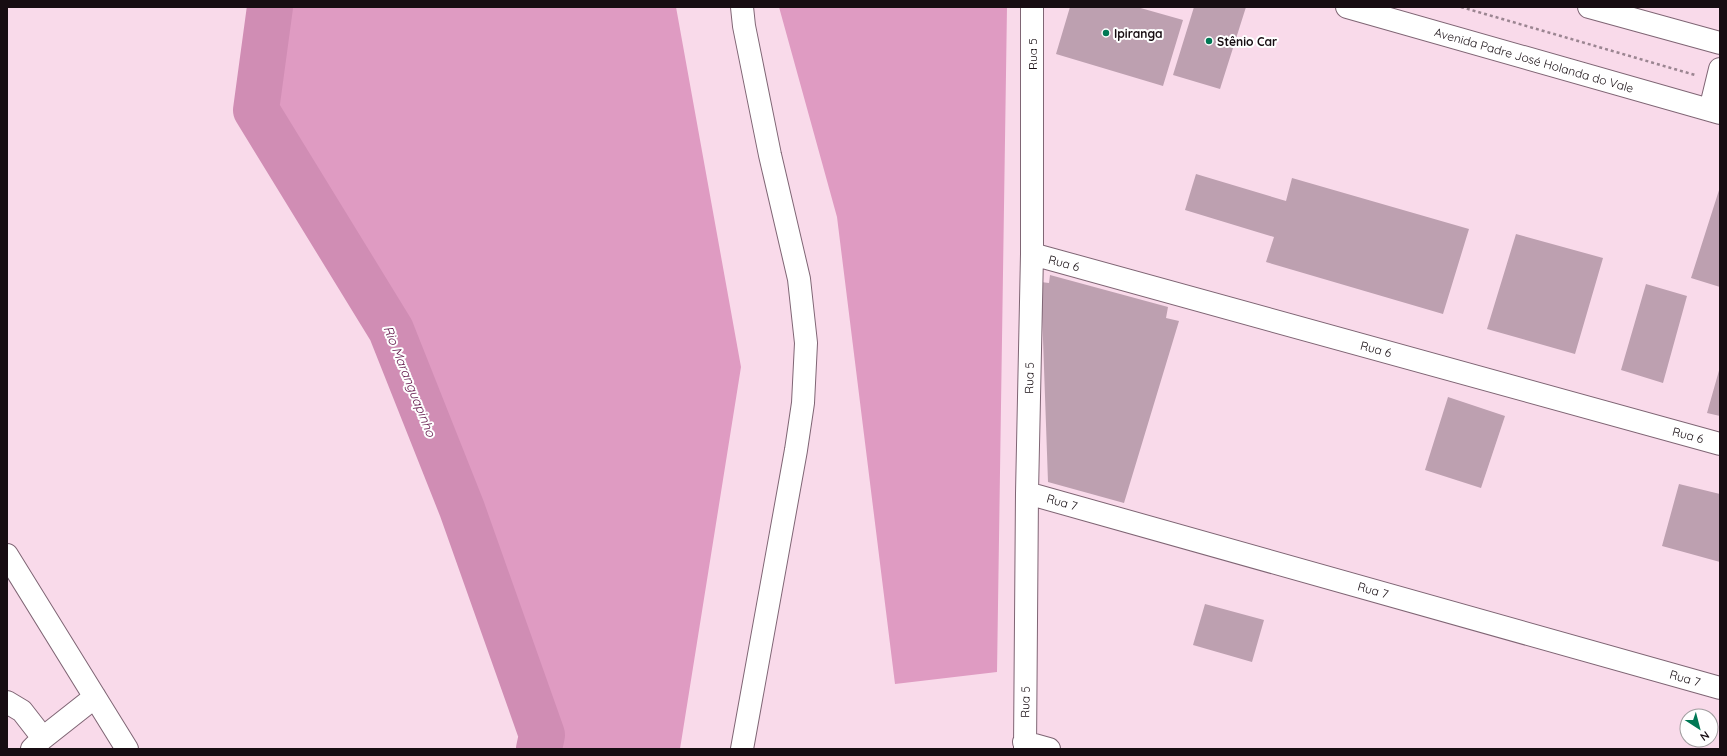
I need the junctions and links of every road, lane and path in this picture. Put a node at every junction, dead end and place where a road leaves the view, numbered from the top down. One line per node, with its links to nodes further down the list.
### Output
1 (742, 7): 19 (street)
2 (1032, 7): 9 (street, Rua 5)
3 (1347, 7): 8 (street, Avenida Padre José Holanda do Vale)
4 (1461, 7): 7 (path)
5 (1589, 7): 6 (street)
6 (1720, 43)
7 (1718, 75): 8 (street)
8 (1715, 111)
9 (1032, 254): 10 (street, Rua 6); 11 (street, Rua 5)
10 (1720, 444)
11 (1027, 493): 13 (street, Rua 7); 17 (street, Rua 5)
12 (7, 555): 14 (street)
13 (1720, 688)
14 (96, 697): 16 (street); 18 (street)
15 (7, 702): 16 (street)
16 (37, 744)
17 (1025, 746): 20 (street)
18 (127, 749)
19 (742, 749)
20 (1049, 749)

